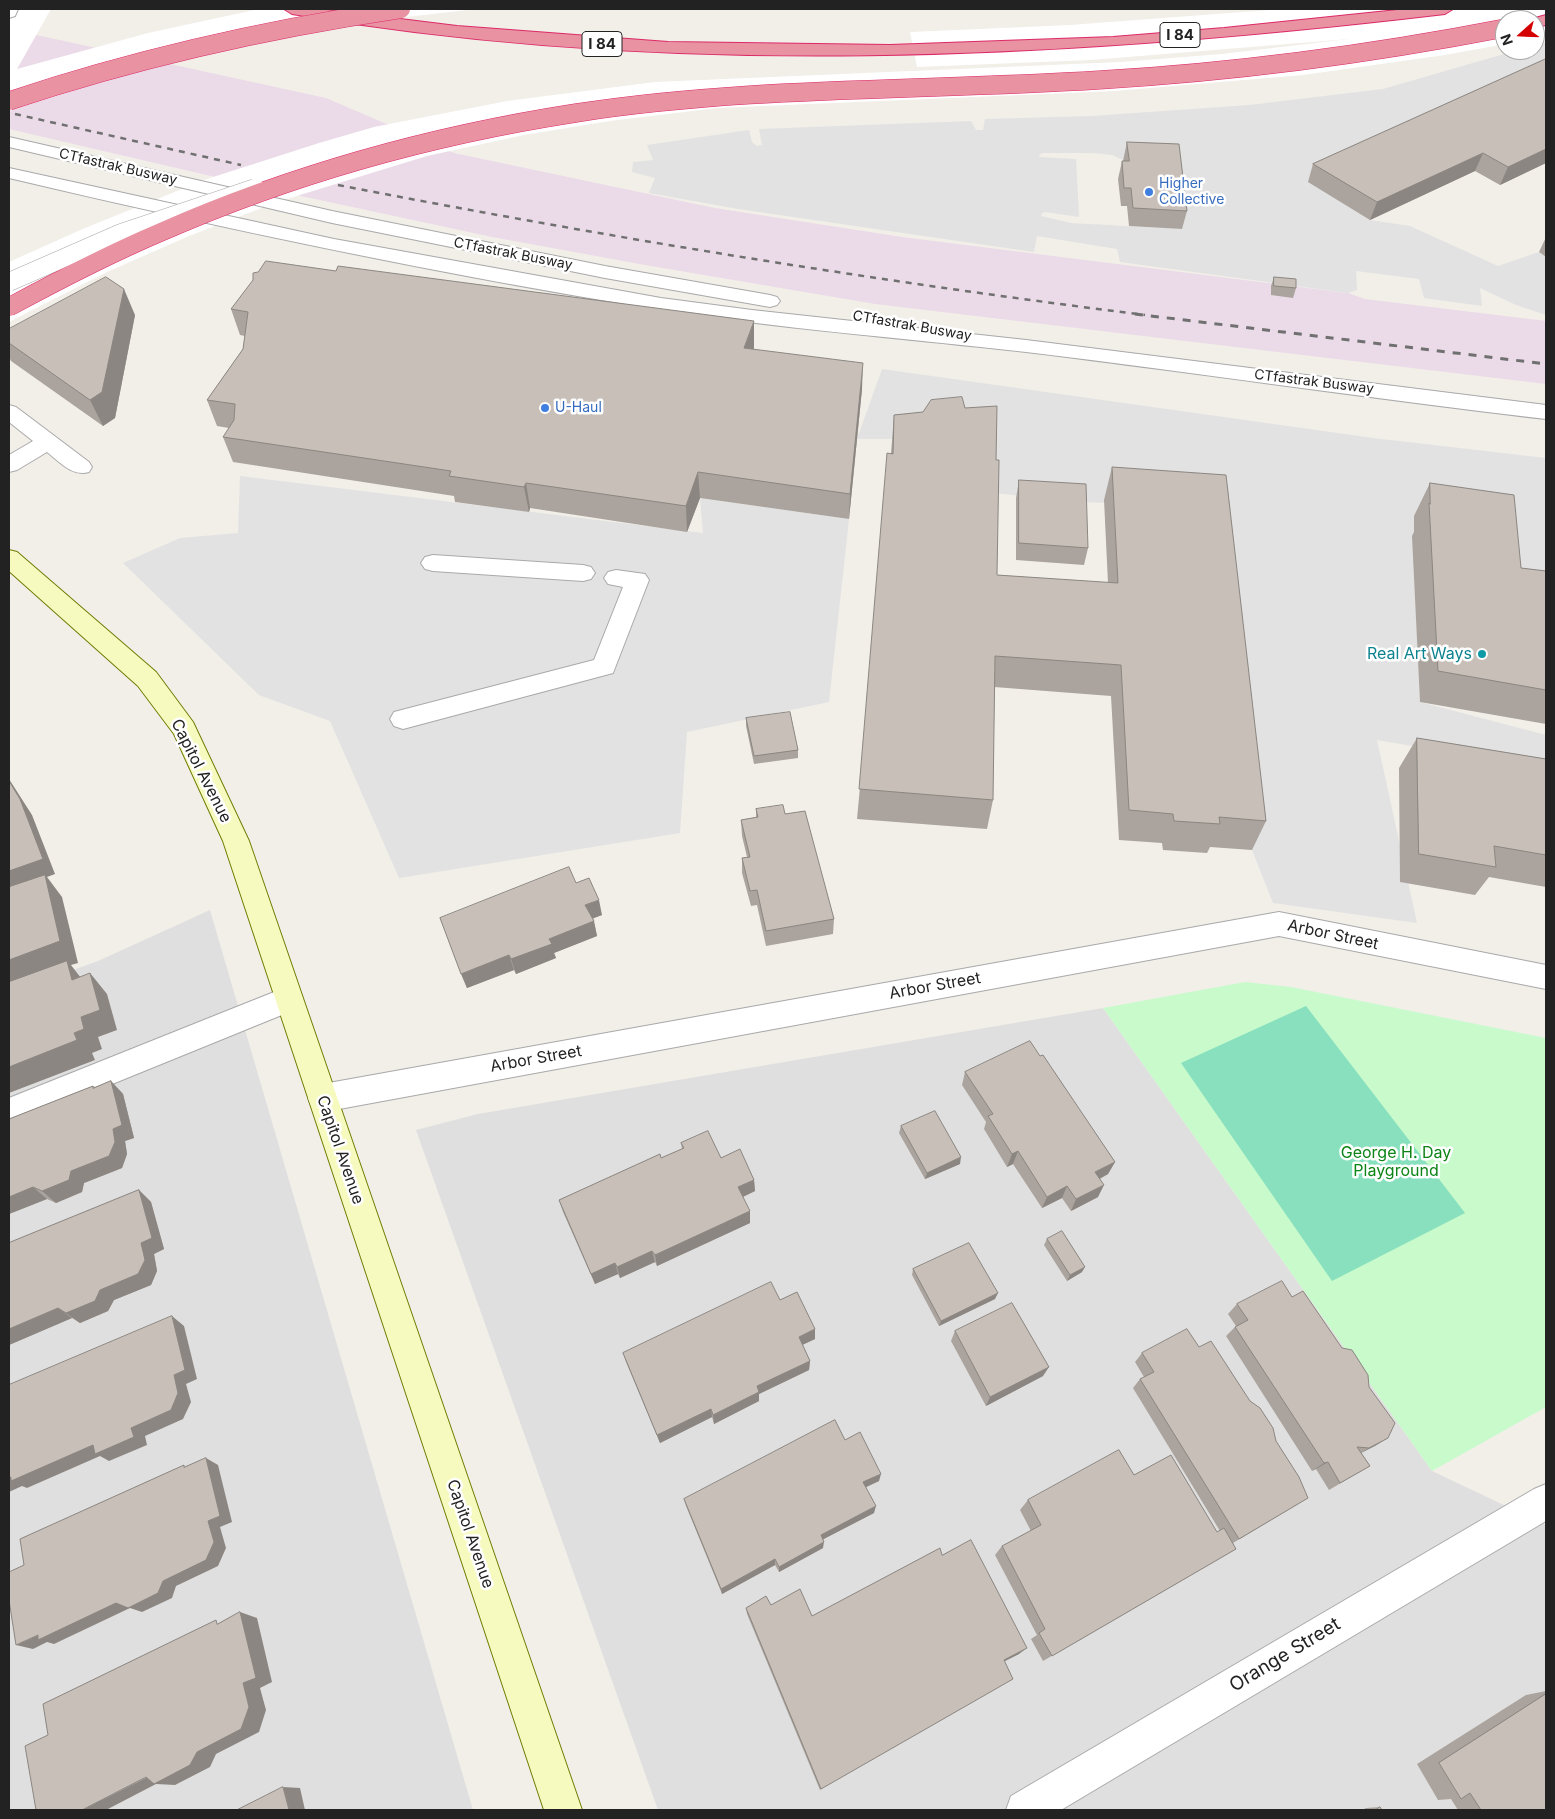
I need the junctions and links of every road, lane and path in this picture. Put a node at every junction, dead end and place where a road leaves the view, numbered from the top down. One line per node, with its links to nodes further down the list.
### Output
1 (10, 9): 5 (street)
2 (292, 9): 4 (highway, I 84)
3 (401, 9): 7 (highway, bridge)
4 (1445, 9)
5 (9, 13)
6 (1495, 30): 9 (highway, bridge)
7 (9, 101)
8 (9, 142): 13 (street, CTfastrak Busway)
9 (408, 147): 11 (street, bridge); 12 (highway, bridge)
10 (9, 173): 13 (street, CTfastrak Busway)
11 (9, 282)
12 (9, 307)
13 (1022, 345): 15 (street, CTfastrak Busway)
14 (9, 412): 16 (street)
15 (1546, 412)
16 (48, 442): 17 (street); 18 (street)
17 (9, 465)
18 (81, 467)
19 (9, 558): 25 (main road, Capitol Avenue)
20 (433, 562): 21 (street)
21 (583, 573)
22 (616, 578): 23 (street)
23 (403, 719)
24 (1546, 977): 26 (street, Arbor Street)
25 (289, 999): 26 (main road, Capitol Avenue); 27 (street)
26 (323, 1098): 29 (main road, Capitol Avenue)
27 (9, 1112)
28 (1546, 1501): 30 (street, Orange Street)
29 (563, 1810)
30 (1025, 1810)

